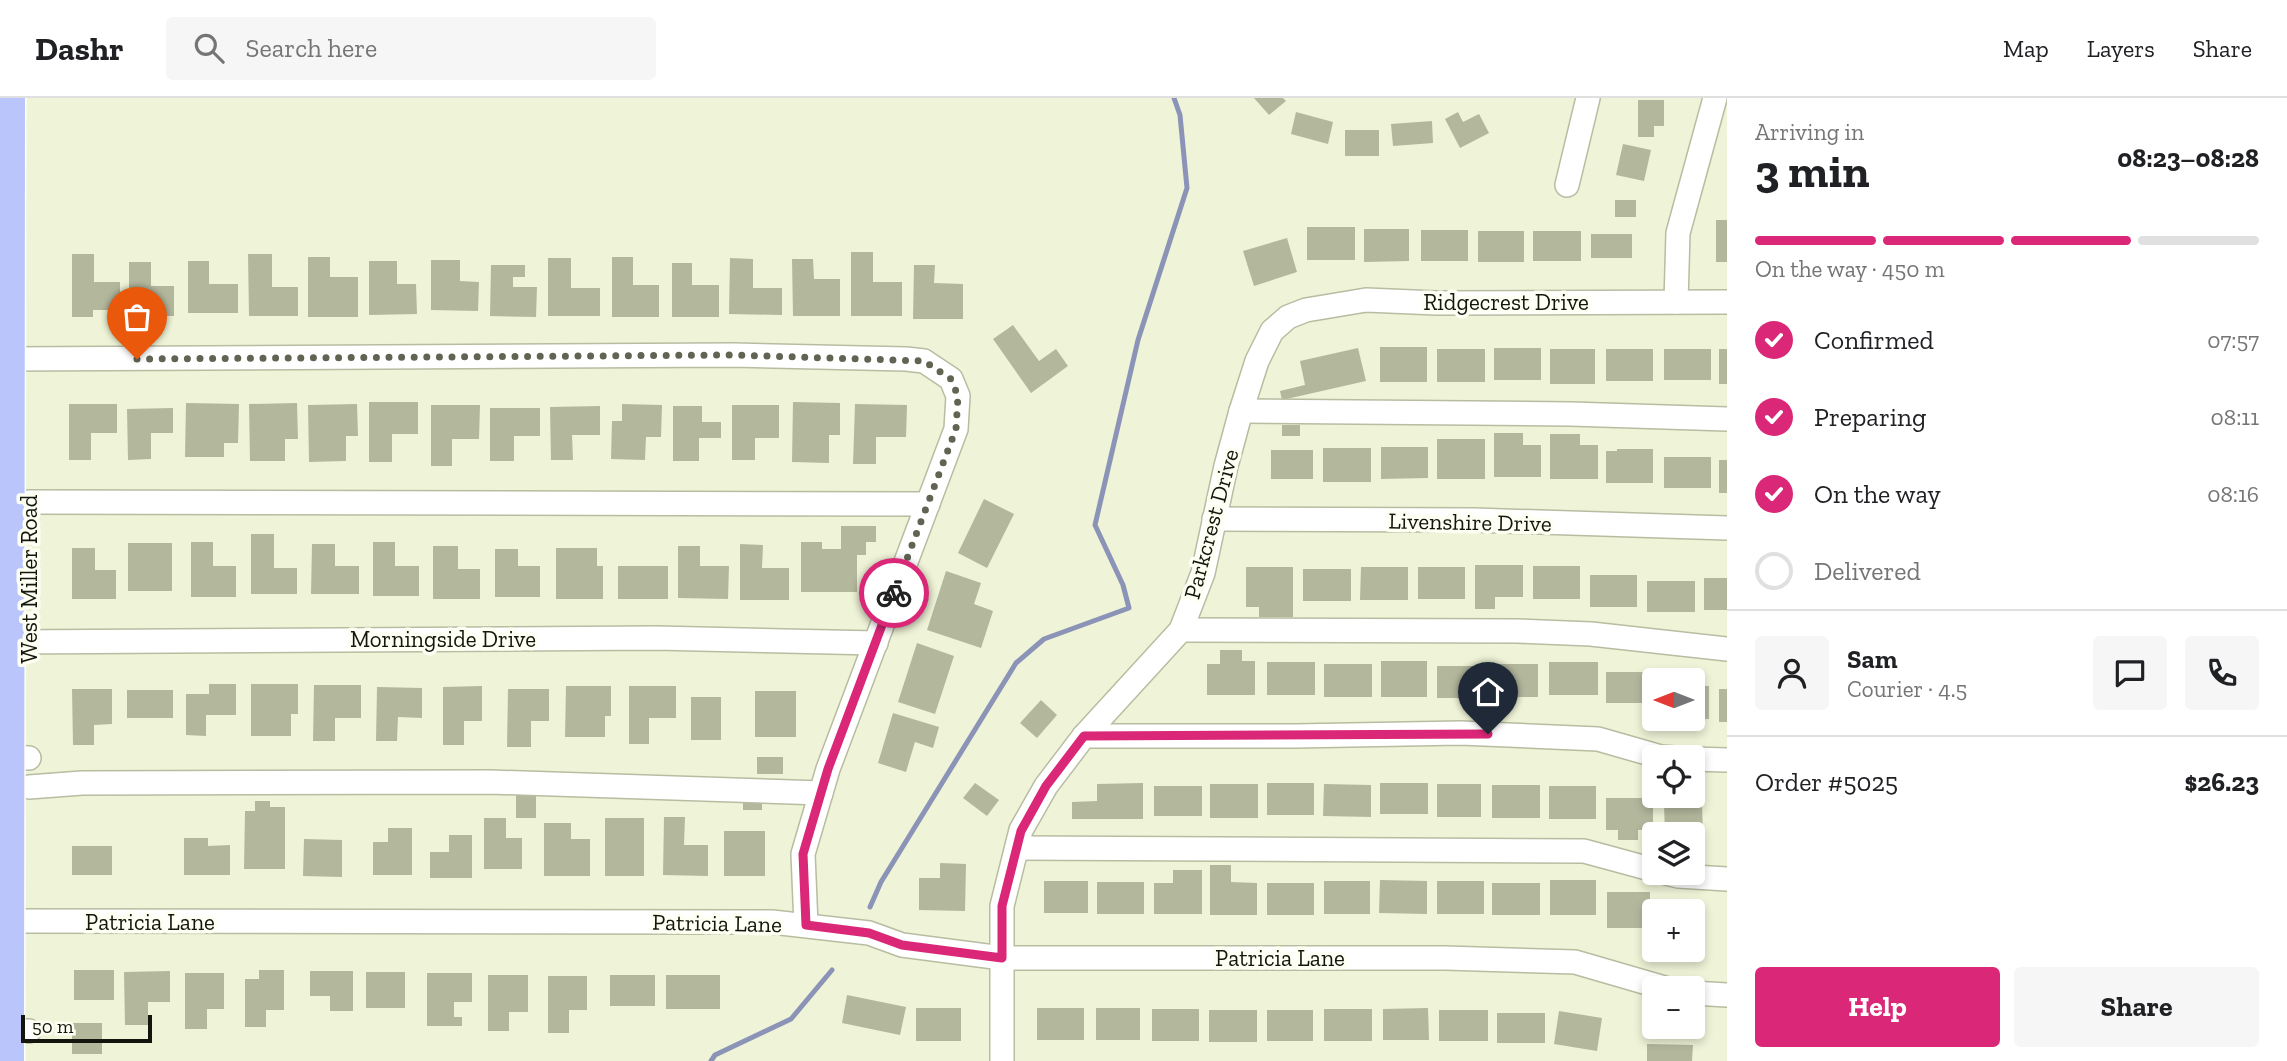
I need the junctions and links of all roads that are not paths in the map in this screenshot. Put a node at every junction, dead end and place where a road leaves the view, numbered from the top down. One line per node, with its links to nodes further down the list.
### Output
1 (10, 98): 6 (main road, West Miller Road)
2 (28, 98): 6 (main road, West Miller Road)
3 (1588, 98): 5 (street)
4 (1715, 98): 7 (street)
5 (1567, 186)
6 (13, 190): 10 (main road, West Miller Road)
7 (1676, 302): 8 (street, Ridgecrest Drive); 9 (street, Ridgecrest Drive)
8 (1727, 302)
9 (1288, 317): 11 (street, Parkcrest Drive)
10 (19, 359): 13 (main road, West Miller Road); 15 (street)
11 (1241, 411): 12 (street); 16 (street, Parkcrest Drive)
12 (1727, 419)
13 (13, 455): 14 (main road, West Miller Road); 18 (main road, West Miller Road)
14 (29, 502): 15 (street); 20 (main road, West Miller Road)
15 (928, 503): 21 (street)
16 (1214, 519): 17 (street, Livenshire Drive); 19 (street, Parkcrest Drive)
17 (1727, 528)
18 (5, 599): 20 (main road, West Miller Road)
19 (1181, 630): 22 (street); 23 (street, Parkcrest Drive)
20 (19, 642): 21 (street, Morningside Drive); 25 (main road, West Miller Road)
21 (876, 643): 29 (street)
22 (1727, 649)
23 (1084, 736): 24 (street); 30 (street, Parkcrest Drive)
24 (1642, 752)
25 (13, 758): 28 (main road, West Miller Road); 34 (main road, West Miller Road)
26 (1705, 760): 27 (street)
27 (1727, 761)
28 (29, 787): 29 (street); 34 (main road, West Miller Road)
29 (821, 793): 35 (street)
30 (1017, 848): 31 (street); 36 (street, Parkcrest Drive)
31 (1642, 867)
32 (1705, 877): 33 (street)
33 (1727, 879)
34 (12, 909): 35 (street, Patricia Lane); 40 (main road, West Miller Road)
35 (806, 925): 36 (street, Patricia Lane)
36 (1002, 958): 37 (street, Patricia Lane); 43 (street, Parkcrest Drive)
37 (1642, 981)
38 (1705, 994): 39 (street)
39 (1727, 995)
40 (13, 1031): 41 (main road, West Miller Road); 42 (main road, West Miller Road)
41 (9, 1061)
42 (29, 1061)
43 (1002, 1061)

